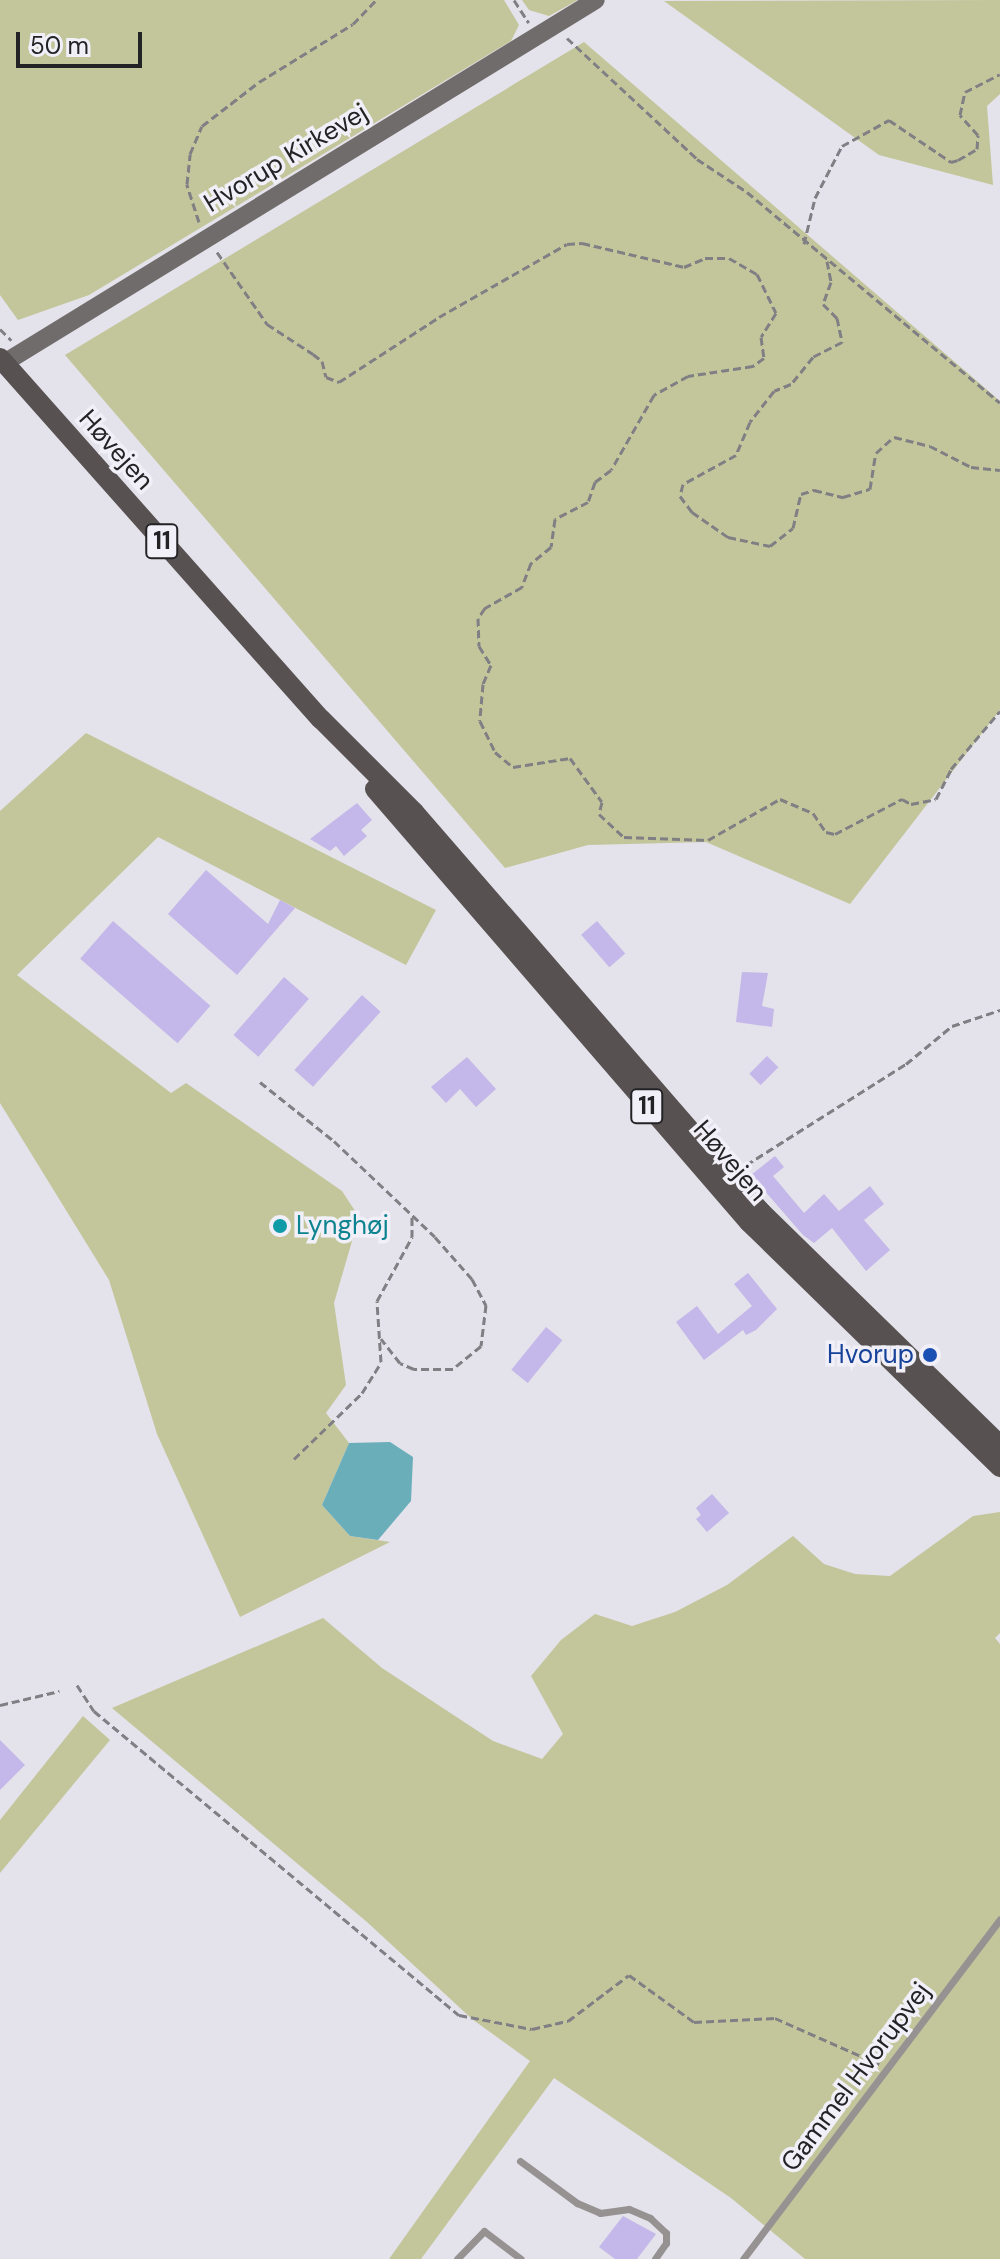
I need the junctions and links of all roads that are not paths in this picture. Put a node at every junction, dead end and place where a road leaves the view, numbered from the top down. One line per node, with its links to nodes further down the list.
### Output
1 (596, 0): 2 (street, Hvorup Kirkevej)
2 (2, 360): 3 (main road, Høvejen / 11)
3 (321, 719): 4 (main road, Høvejen / 11); 5 (main road, Høvejen / 11)
4 (1000, 1445)
5 (1000, 1467)
6 (1000, 1919): 11 (lane, Gammel Hvorupvej)
7 (520, 2161): 10 (lane)
8 (457, 2259): 9 (lane)
9 (521, 2259)
10 (655, 2259)
11 (743, 2259)

